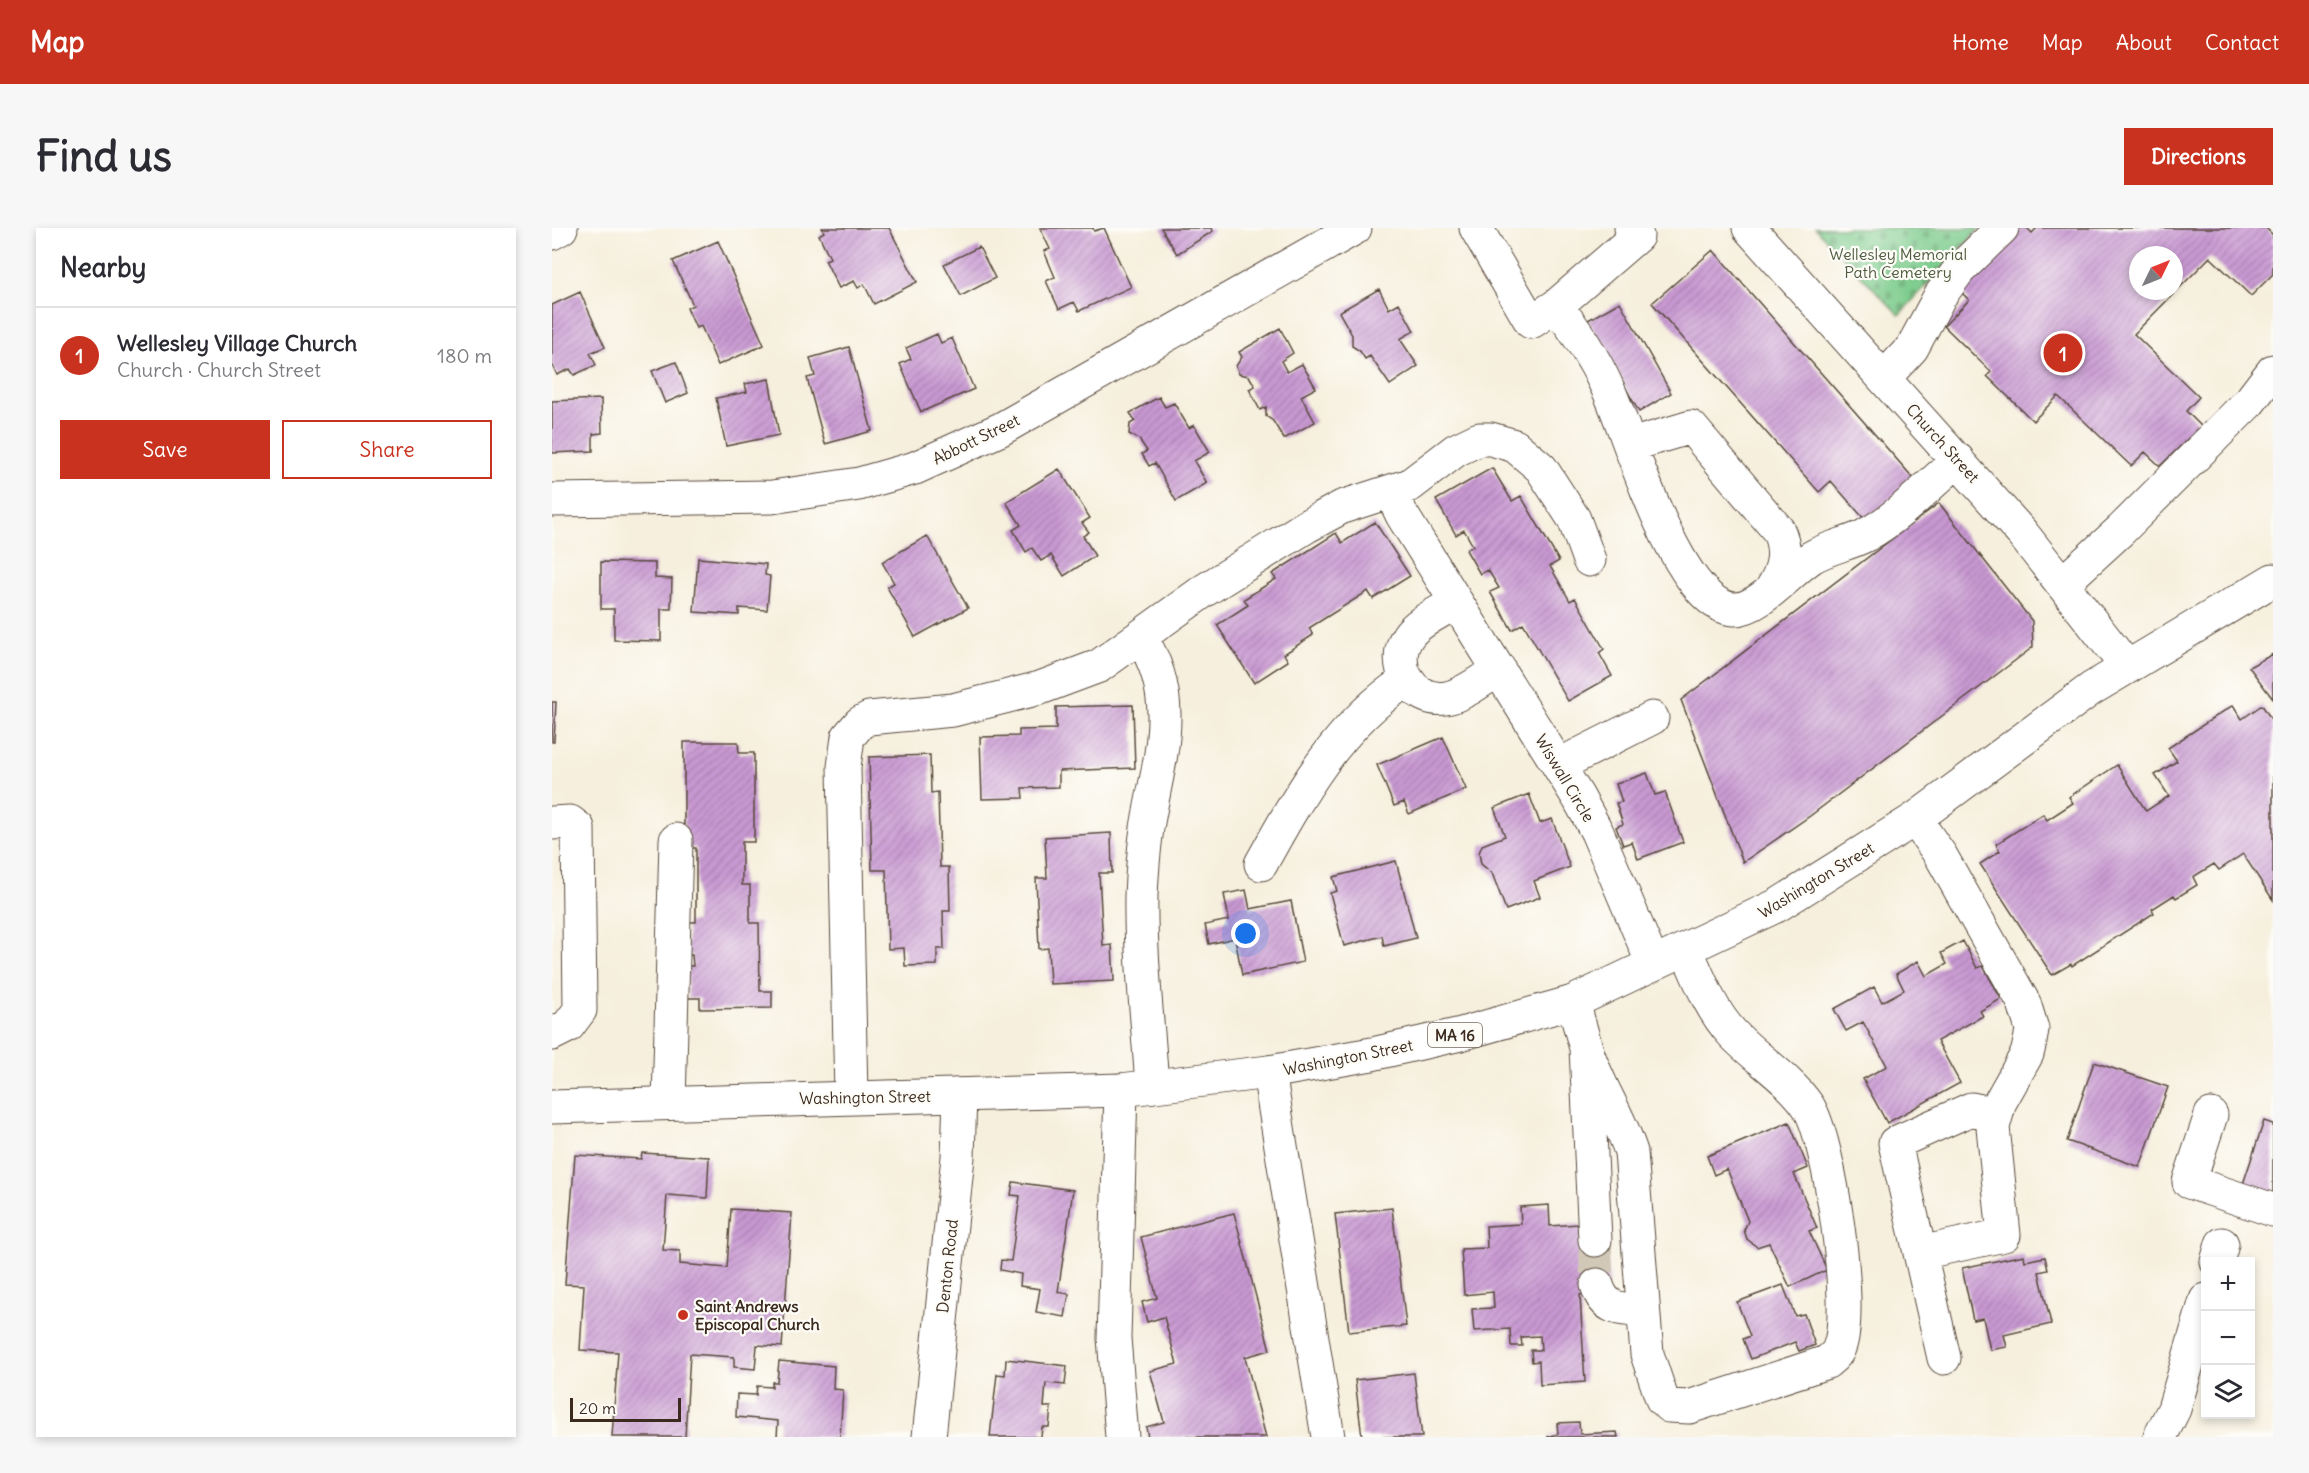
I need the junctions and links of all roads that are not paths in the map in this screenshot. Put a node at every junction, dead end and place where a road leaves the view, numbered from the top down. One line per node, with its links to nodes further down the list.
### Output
1 (561, 228): 6 (street)
2 (1355, 228): 14 (street, Abbott Street)
3 (1631, 228): 8 (street)
4 (1749, 228): 10 (street, Church Street)
5 (2002, 228): 10 (street)
6 (552, 232)
7 (1488, 232): 8 (street)
8 (1556, 306): 11 (street)
9 (2273, 371): 17 (street)
10 (1884, 378): 12 (street, Church Street)
11 (1631, 445): 18 (street); 18 (street)
12 (1958, 460): 17 (street, Church Street); 18 (street)
13 (1392, 492): 15 (street); 19 (street, Wiswall Circle); 20 (street)
14 (552, 500)
15 (1589, 560)
16 (2273, 580): 21 (street, Washington Street / MA 16)
17 (2062, 584): 21 (street, Church Street)
18 (1770, 591)
19 (1456, 603): 22 (street, Wiswall Circle); 23 (street)
20 (1141, 638): 36 (street); 38 (street)
21 (2127, 667): 26 (street, Washington Street / MA 16)
22 (1499, 669): 23 (street); 25 (street, Wiswall Circle)
23 (1407, 680): 29 (street)
24 (1652, 718): 25 (street)
25 (1559, 765): 31 (street, Wiswall Circle)
26 (1915, 819): 30 (street, Washington Street / MA 16); 41 (street)
27 (565, 825): 33 (street)
28 (676, 840): 39 (street)
29 (1261, 864)
30 (1686, 949): 31 (street, Washington Street / MA 16); 47 (street)
31 (1653, 964): 32 (street, Washington Street / MA 16)
32 (1573, 1002): 34 (street); 35 (street, Washington Street / MA 16)
33 (563, 1027)
34 (1586, 1048): 44 (street); 47 (street)
35 (1269, 1072): 36 (street, Washington Street / MA 16); 52 (street)
36 (1136, 1088): 37 (street, Washington Street / MA 16); 51 (street)
37 (960, 1095): 38 (street, Washington Street / MA 16); 50 (street, Denton Road)
38 (851, 1096): 39 (street, Washington Street / MA 16)
39 (669, 1103): 40 (street, Washington Street / MA 16)
40 (552, 1107)
41 (1995, 1114): 45 (street); 45 (street)
42 (2211, 1115): 43 (street)
43 (2273, 1210)
44 (1595, 1240)
45 (1920, 1253): 49 (street)
46 (1597, 1285): 47 (street)
47 (1642, 1310)
48 (2202, 1311): 53 (street)
49 (1944, 1358)
50 (929, 1437)
51 (1122, 1437)
52 (1328, 1437)
53 (2160, 1437)

